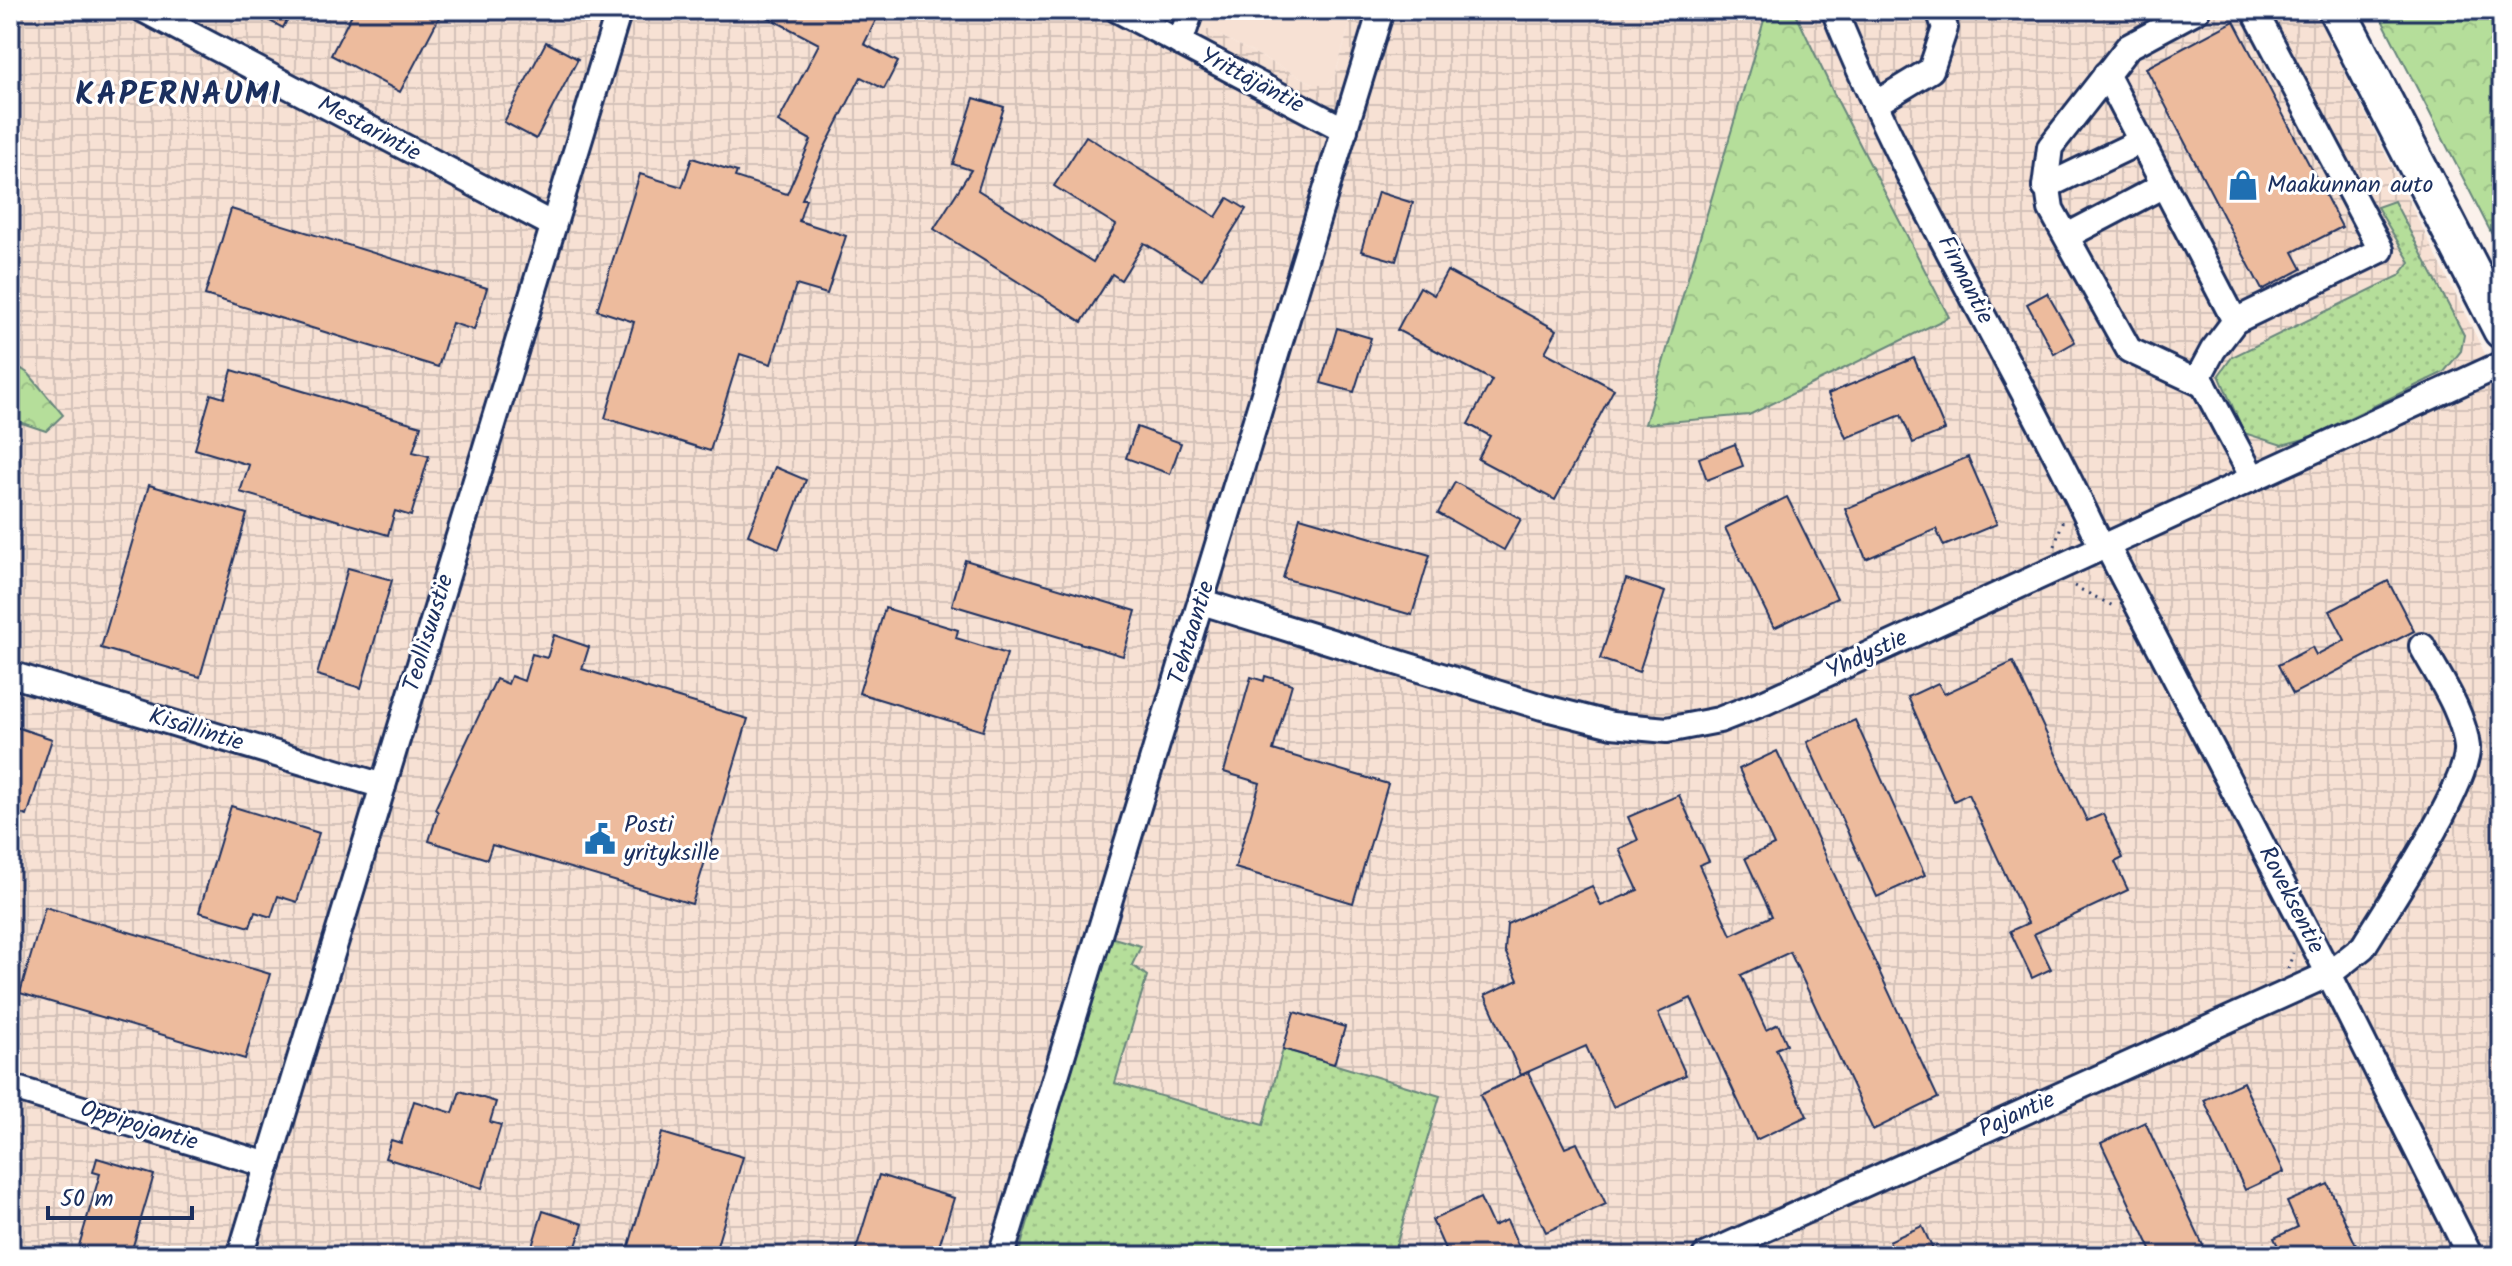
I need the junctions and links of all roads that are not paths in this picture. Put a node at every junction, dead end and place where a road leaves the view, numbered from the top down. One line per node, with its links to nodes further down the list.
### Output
1 (144, 10): 18 (street, Mestarintie)
2 (619, 10): 18 (street, Teollisuustie)
3 (1118, 10): 11 (street, Yrittäjäntie)
4 (1191, 10): 11 (street)
5 (1381, 10): 14 (street, Tehtaantie)
6 (1834, 10): 13 (street, Firmantie)
7 (1939, 10): 13 (street)
8 (2197, 10): 12 (street)
9 (2254, 10): 20 (street)
10 (2337, 10): 21 (highway)
11 (1180, 43): 14 (street, Yrittäjäntie)
12 (2106, 74): 15 (street); 17 (street)
13 (1875, 104): 25 (street, Firmantie)
14 (1345, 130): 26 (street, Tehtaantie)
15 (2141, 141): 16 (street); 17 (street)
16 (2164, 185): 19 (street); 20 (street)
17 (2045, 187): 19 (street)
18 (553, 225): 29 (street, Teollisuustie)
19 (2067, 236): 23 (street)
20 (2235, 321): 23 (street)
21 (2502, 330)
22 (2502, 364): 24 (street, Yhdystie)
23 (2204, 385): 24 (street)
24 (2253, 478): 25 (street, Yhdystie)
25 (2104, 547): 26 (street, Yhdystie); 30 (street, Roveksentie)
26 (1202, 602): 34 (street, Tehtaantie)
27 (2422, 646): 30 (street, Pajantie)
28 (10, 674): 29 (street, Kisällintie)
29 (383, 786): 32 (street, Teollisuustie)
30 (2329, 974): 35 (street, Pajantie); 36 (street, Roveksentie)
31 (10, 1087): 32 (street, Oppipojantie)
32 (268, 1165): 33 (street, Teollisuustie)
33 (240, 1256)
34 (1001, 1256)
35 (1705, 1256)
36 (2470, 1256)

